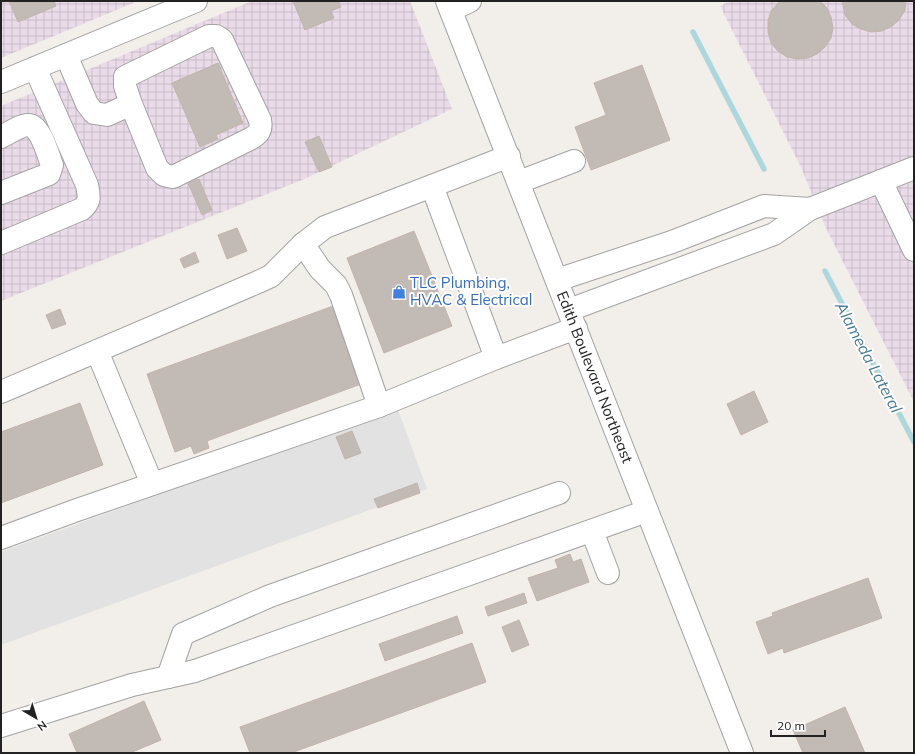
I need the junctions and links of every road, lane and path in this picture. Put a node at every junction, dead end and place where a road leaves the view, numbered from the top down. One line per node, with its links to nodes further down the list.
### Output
1 (196, 1): 3 (street)
2 (456, 4): 8 (street, Edith Boulevard Northeast)
3 (66, 55): 4 (street); 6 (street)
4 (35, 68): 5 (street); 16 (street)
5 (1, 82)
6 (131, 104): 6 (street)
7 (1, 136): 14 (street)
8 (509, 156): 12 (street, Edith Boulevard Northeast); 13 (street)
9 (574, 161): 12 (street)
10 (914, 168): 11 (street)
11 (881, 181): 15 (street); 18 (street)
12 (519, 182): 19 (street, Edith Boulevard Northeast)
13 (432, 186): 17 (street); 22 (street)
14 (1, 193)
15 (810, 209): 19 (street); 20 (street)
16 (1, 243)
17 (303, 244): 21 (street); 24 (street)
18 (914, 250)
19 (557, 280): 20 (street, Edith Boulevard Northeast)
20 (572, 319): 22 (street); 27 (street, Edith Boulevard Northeast)
21 (98, 351): 23 (street); 25 (street)
22 (496, 358): 24 (street)
23 (1, 392)
24 (379, 406): 25 (street)
25 (152, 484): 29 (street)
26 (559, 494): 31 (street)
27 (647, 511): 28 (street); 33 (street, Edith Boulevard Northeast)
28 (592, 531): 30 (street); 31 (street)
29 (1, 538)
30 (608, 573)
31 (168, 677): 32 (street)
32 (1, 726)
33 (742, 753)

